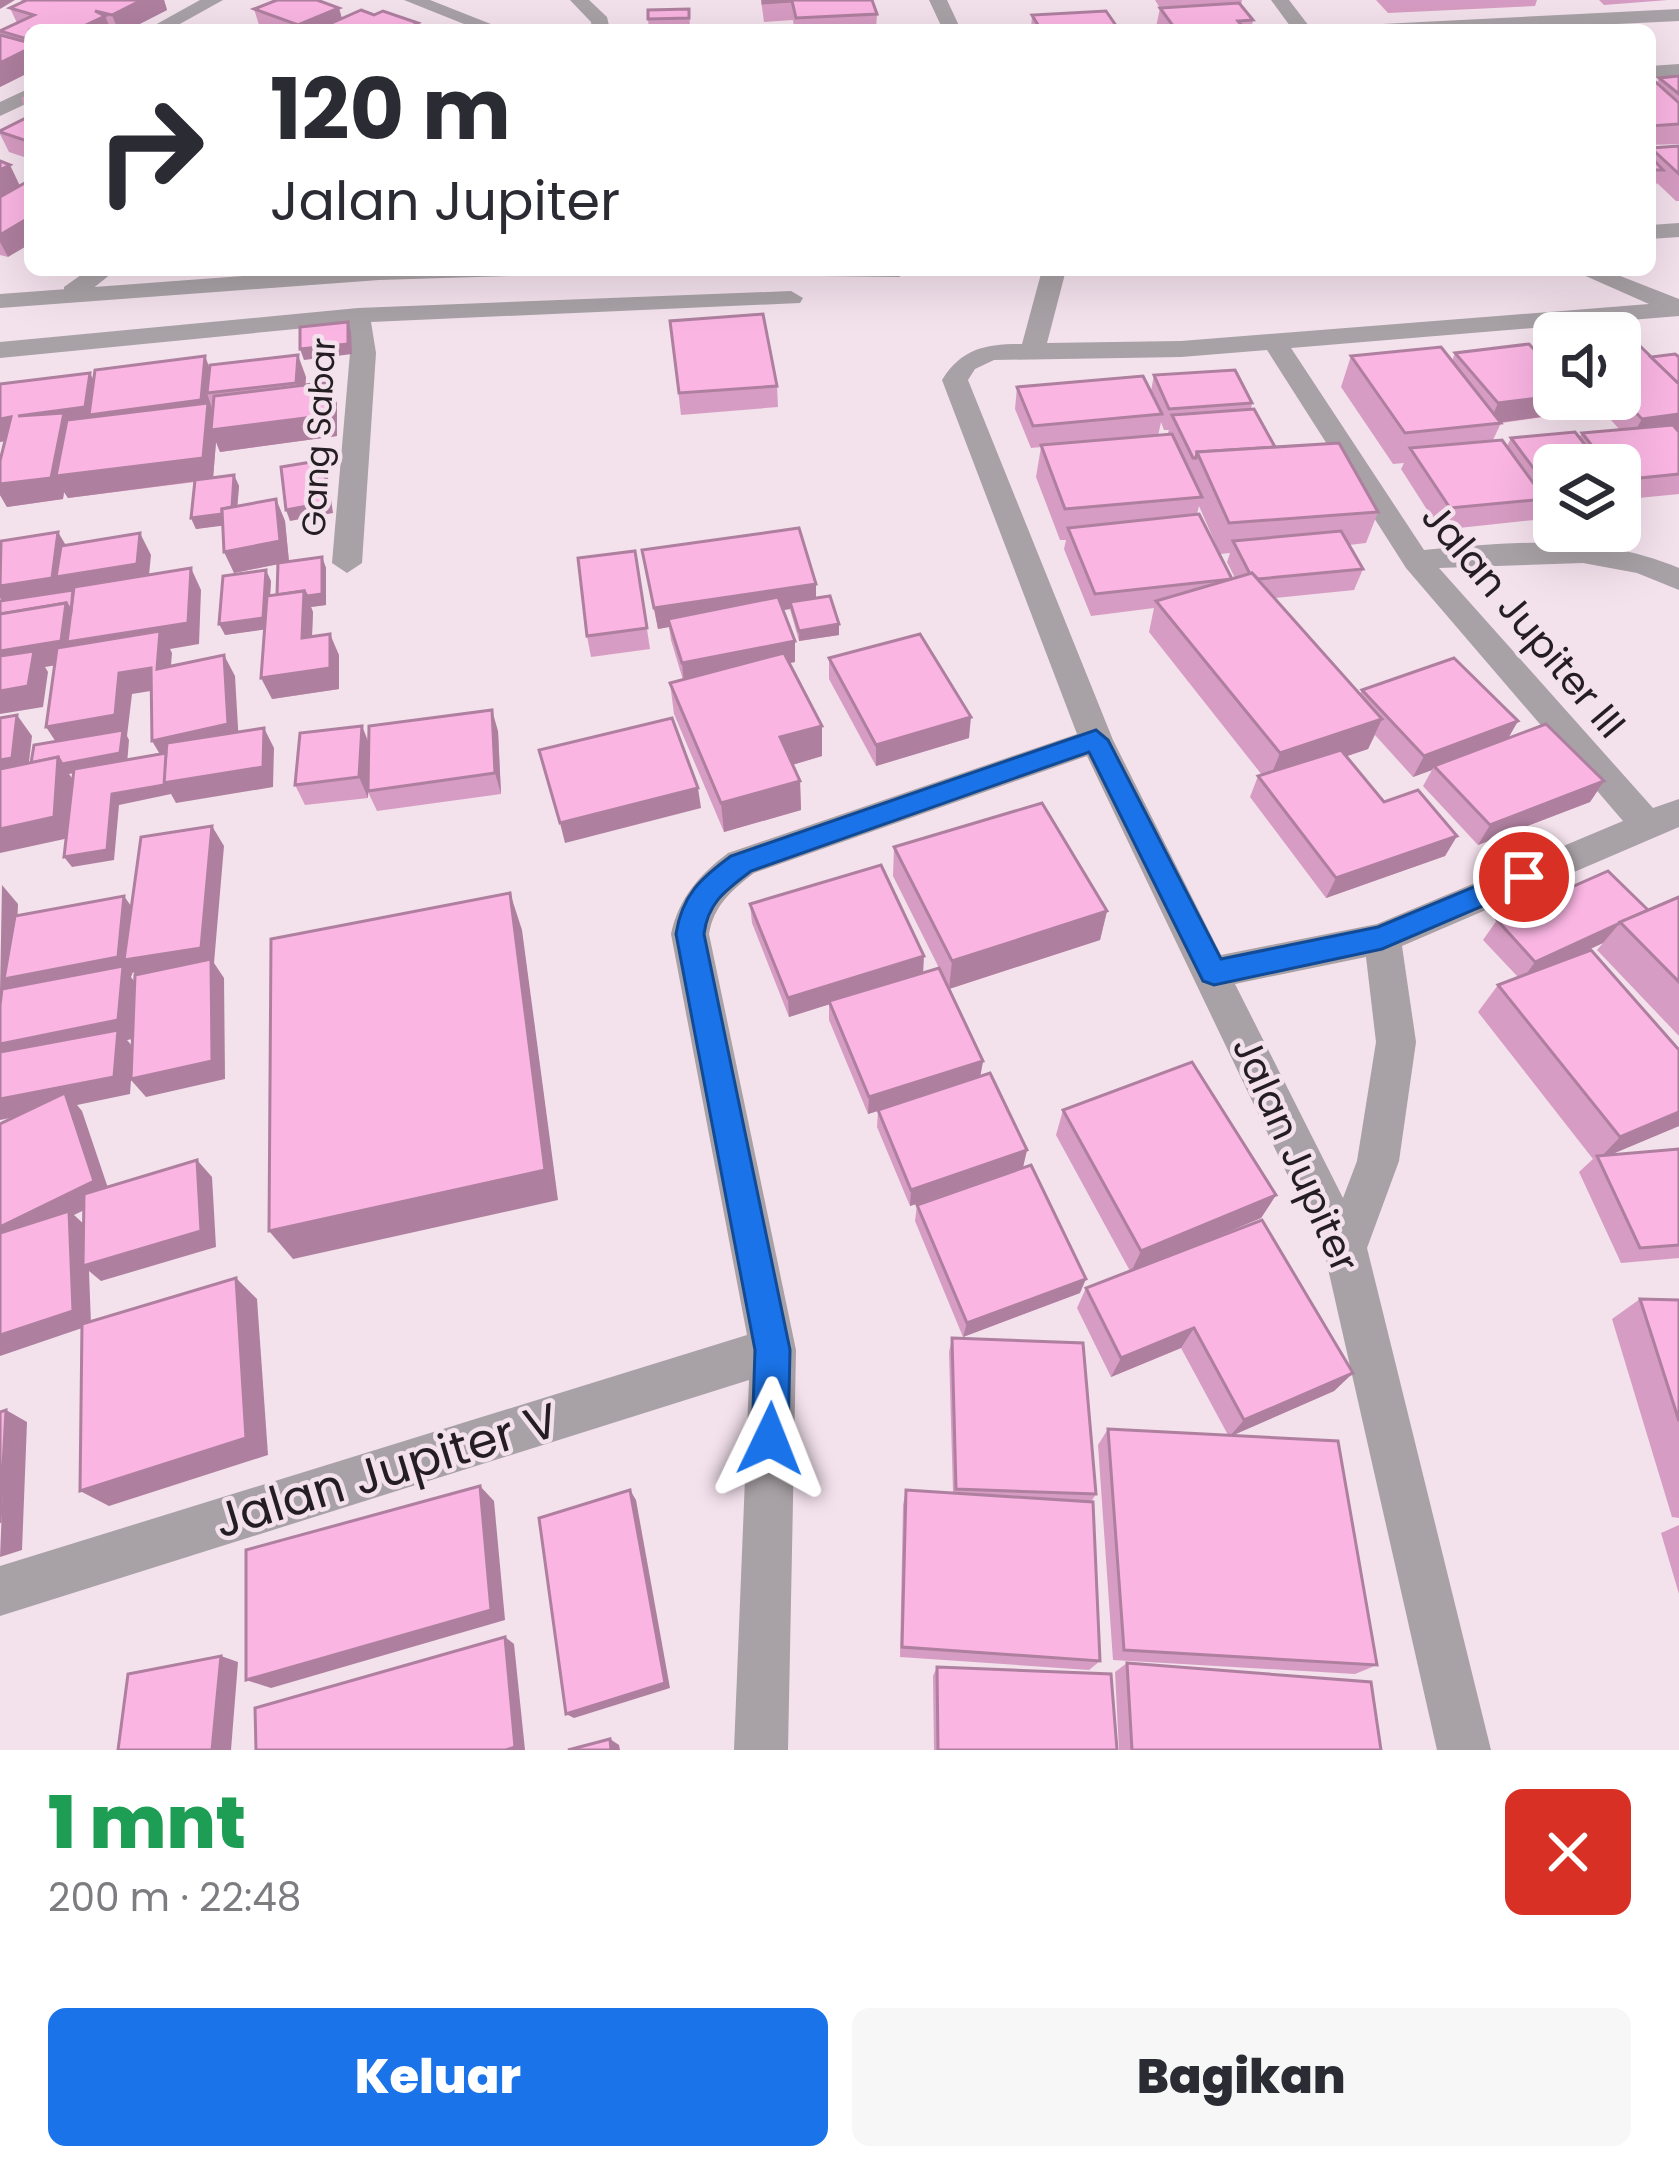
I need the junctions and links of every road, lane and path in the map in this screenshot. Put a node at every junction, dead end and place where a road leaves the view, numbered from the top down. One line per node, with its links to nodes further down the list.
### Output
1 (214, 0): 6 (street)
2 (413, 0): 7 (street)
3 (578, 0): 8 (street)
4 (1280, 0): 9 (street)
5 (1679, 14): 10 (street)
6 (167, 24)
7 (480, 24)
8 (600, 24)
9 (1298, 24)
10 (1493, 24)
11 (96, 276): 16 (street)
12 (331, 276): 16 (street)
13 (378, 276): 20 (street)
14 (1051, 276): 23 (street)
15 (1599, 276): 19 (street)
16 (73, 292): 18 (street)
17 (790, 298): 20 (street)
18 (0, 301)
19 (1679, 308): 21 (street)
20 (358, 315): 22 (street); 25 (street, Gang Sabar)
21 (1273, 339): 23 (street); 24 (street, Jalan Jupiter III)
22 (0, 350)
23 (1019, 353): 27 (street, Jalan Jupiter)
24 (1416, 561): 26 (street); 28 (street, Jalan Jupiter III)
25 (347, 563)
26 (1679, 580)
27 (1096, 740): 30 (street, Jalan Jupiter); 32 (street)
28 (1662, 818): 29 (street)
29 (1382, 938): 30 (street); 31 (street)
30 (1214, 973): 31 (street, Jalan Jupiter)
31 (1346, 1248): 35 (street, Jalan Jupiter)
32 (773, 1350): 33 (street, Jalan Jupiter V); 34 (street)
33 (0, 1591)
34 (761, 1750)
35 (1464, 1750)

